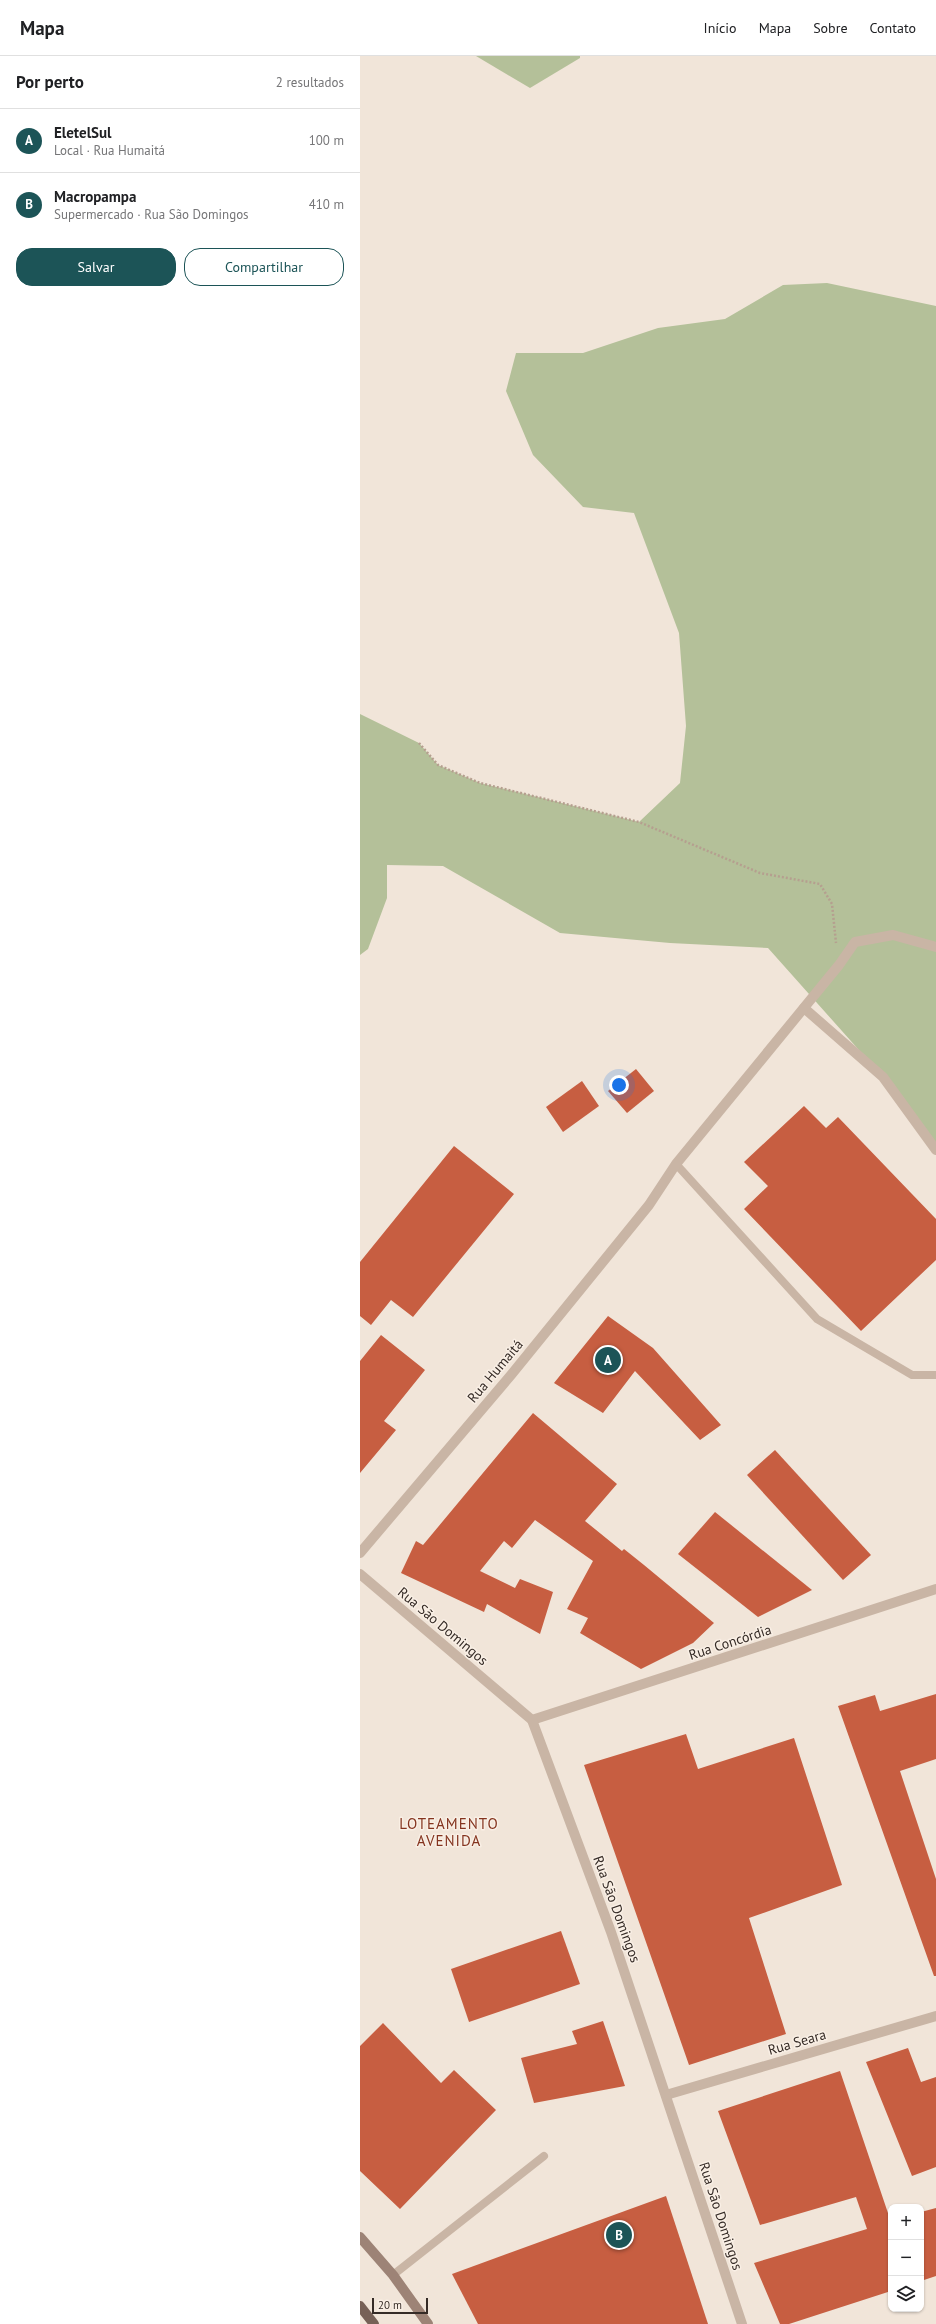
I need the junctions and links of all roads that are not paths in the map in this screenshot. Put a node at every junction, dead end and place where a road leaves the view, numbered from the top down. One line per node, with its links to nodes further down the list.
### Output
1 (936, 947): 2 (street, Rua Humaitá)
2 (804, 1008): 3 (street); 4 (street, Rua Humaitá)
3 (936, 1150)
4 (676, 1164): 5 (lane); 6 (street, Rua Humaitá)
5 (936, 1375)
6 (360, 1553)
7 (360, 1574): 9 (street, Rua São Domingos)
8 (936, 1589): 9 (street, Rua Concórdia)
9 (532, 1720): 11 (street, Rua São Domingos)
10 (936, 2016): 11 (street, Rua Seara)
11 (666, 2095): 18 (street, Rua São Domingos)
12 (544, 2156): 14 (lane)
13 (360, 2237): 14 (main road)
14 (393, 2275): 17 (main road)
15 (360, 2306): 16 (main road)
16 (374, 2324)
17 (428, 2324)
18 (742, 2324)

